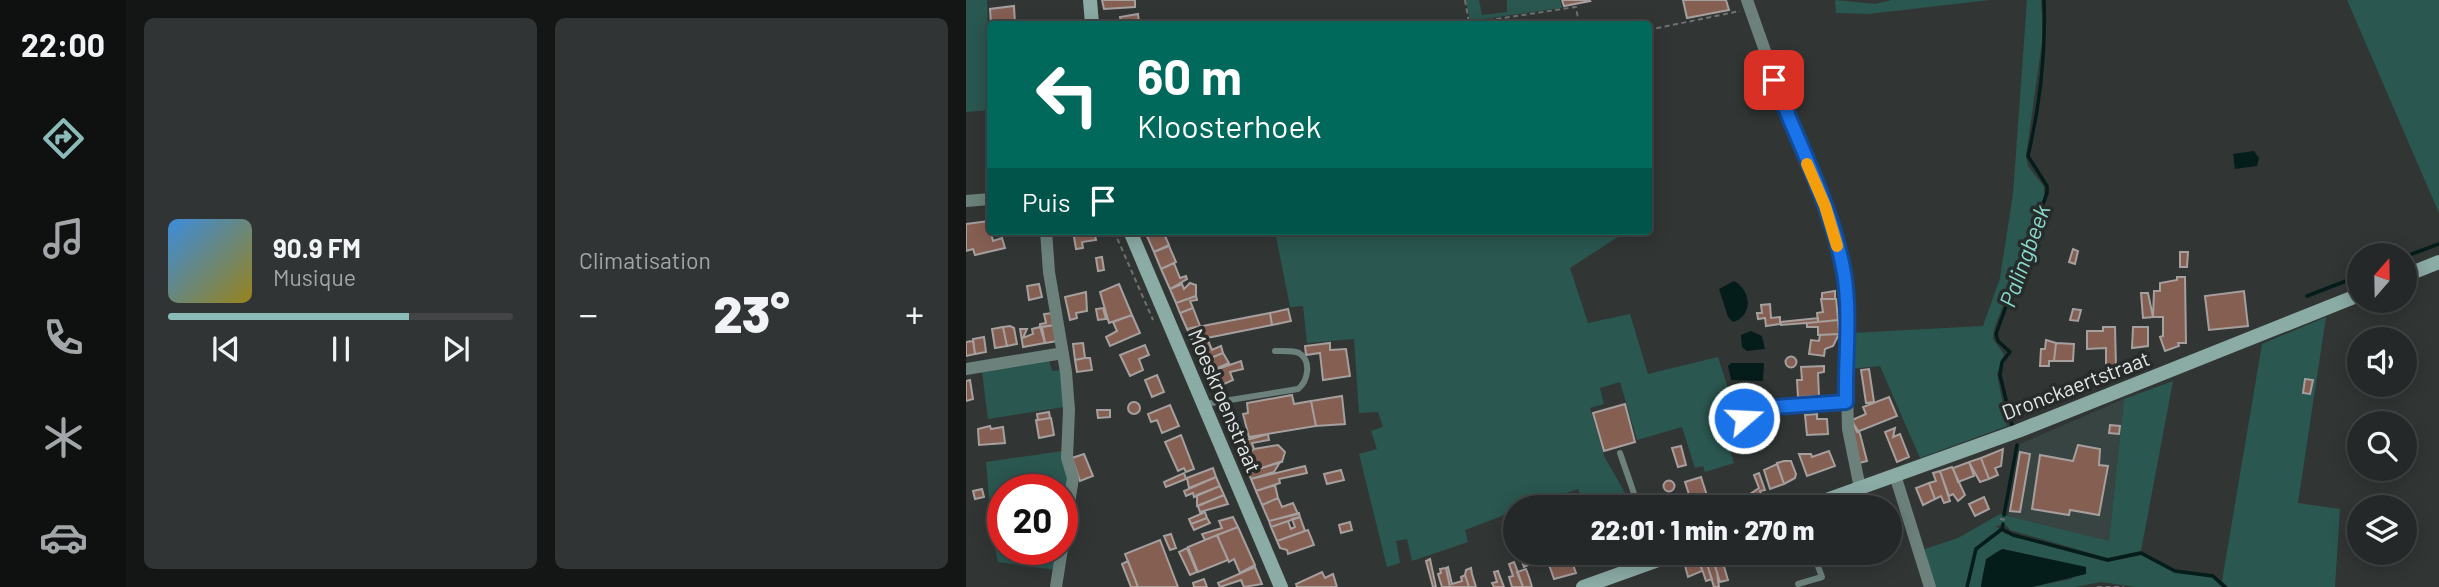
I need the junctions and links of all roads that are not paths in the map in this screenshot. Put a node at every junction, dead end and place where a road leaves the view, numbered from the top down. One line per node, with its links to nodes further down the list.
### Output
1 (1090, 0): 3 (main road)
2 (1747, 5): 14 (street)
3 (1092, 21)
4 (987, 198): 5 (street)
5 (966, 201)
6 (1046, 235): 12 (street)
7 (1132, 235): 15 (main road, Moeskroenstraat)
8 (2439, 262): 9 (main road)
9 (2417, 271)
10 (2347, 300): 18 (main road, Dronckaertstraat)
11 (1275, 351): 15 (lane)
12 (1063, 353): 13 (street); 25 (street)
13 (966, 369)
14 (1846, 402): 16 (lane); 19 (street)
15 (1203, 404): 26 (main road, Moeskroenstraat)
16 (1744, 418)
17 (1620, 453): 20 (lane)
18 (1895, 475): 19 (main road, Dronckaertstraat); 28 (street)
19 (1860, 488): 21 (main road, Dronckaertstraat)
20 (1635, 495)
21 (1840, 495)
22 (1639, 565): 27 (main road)
23 (1818, 565): 24 (lane)
24 (1798, 584)
25 (1056, 587)
26 (1281, 587)
27 (1583, 587)
28 (1930, 587)

